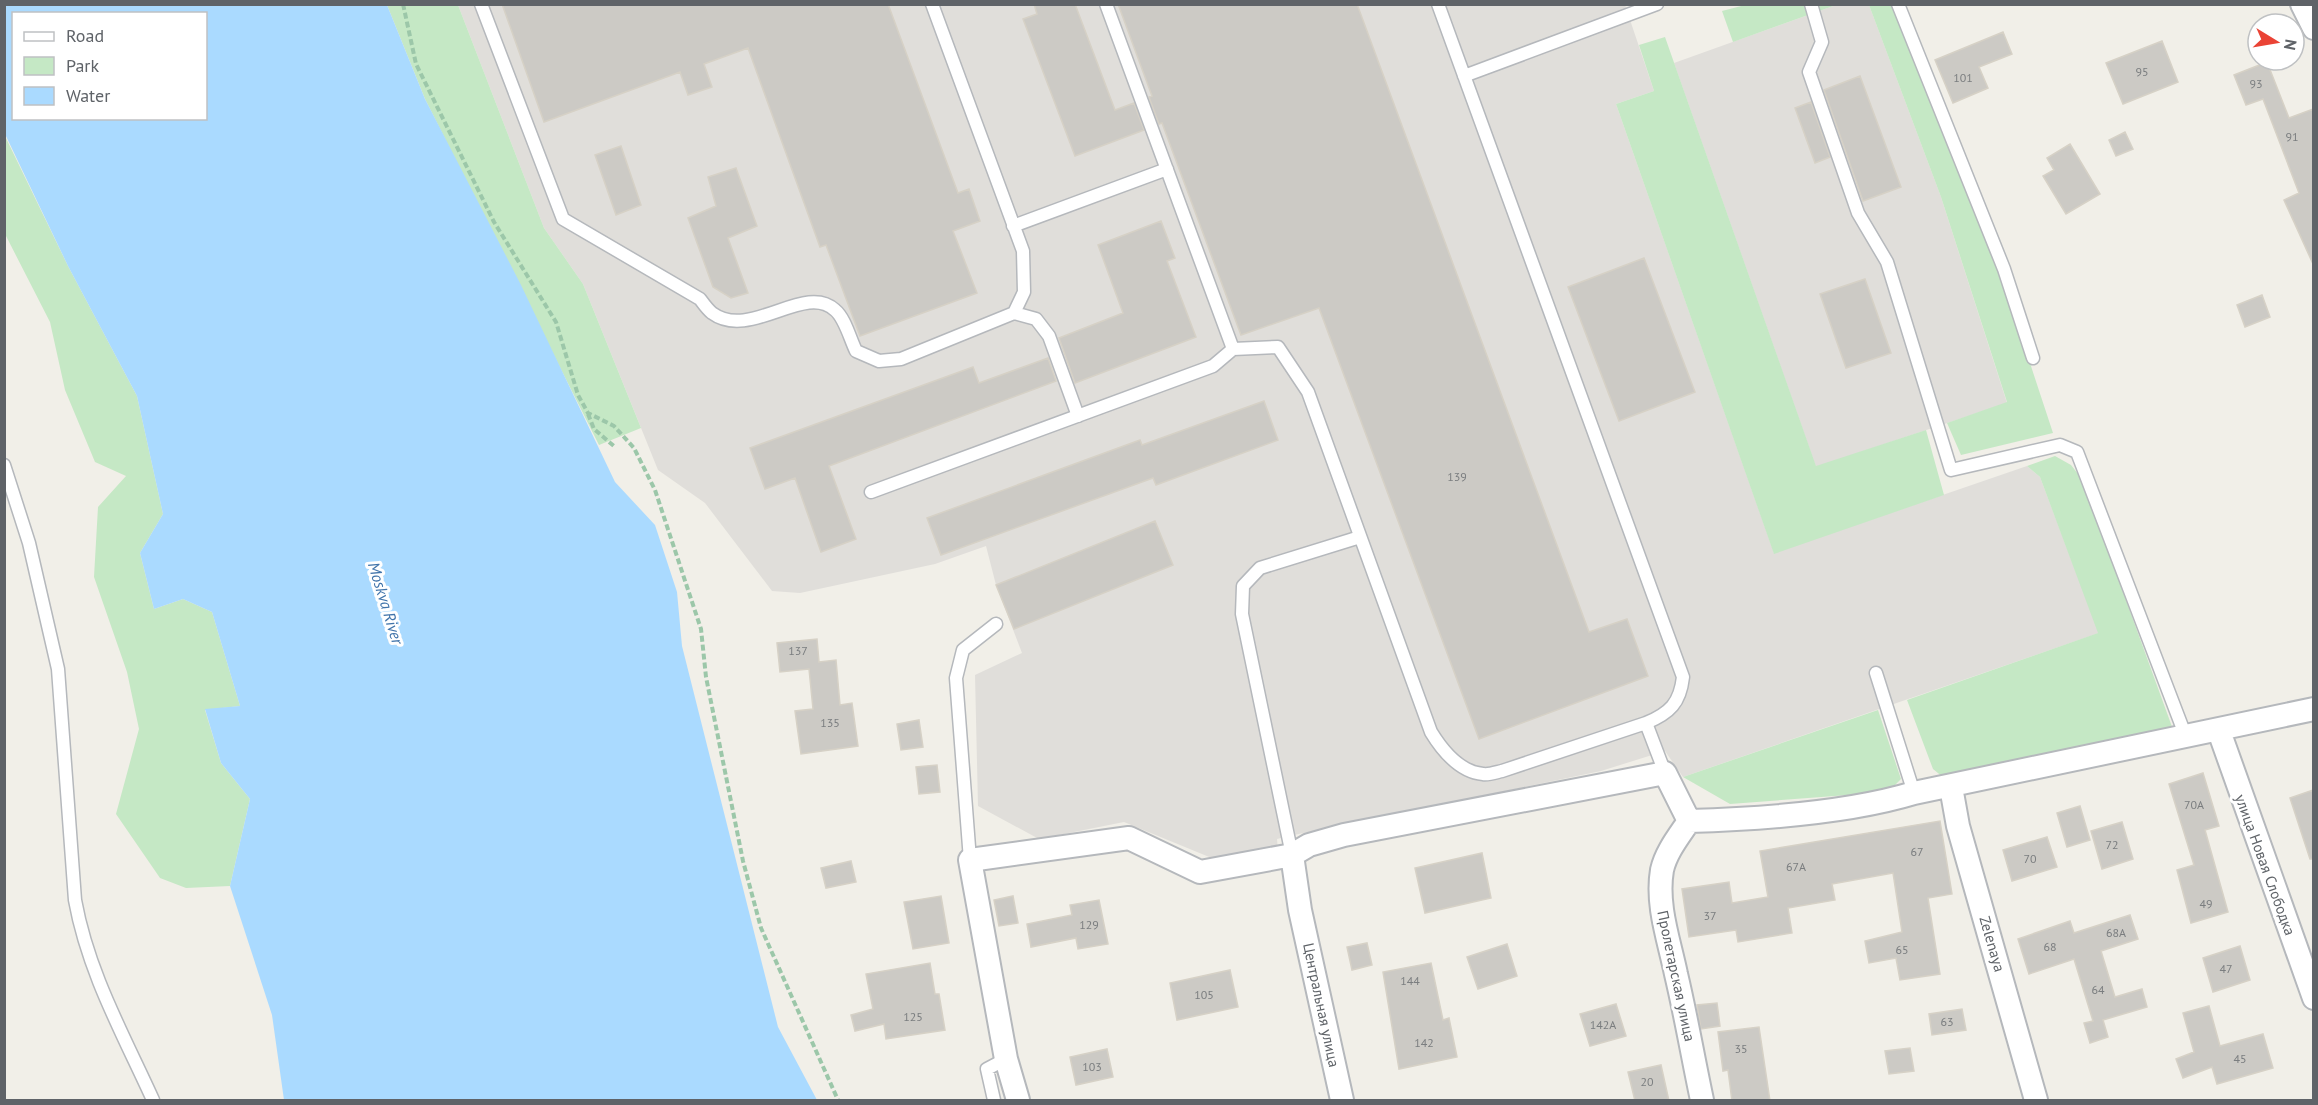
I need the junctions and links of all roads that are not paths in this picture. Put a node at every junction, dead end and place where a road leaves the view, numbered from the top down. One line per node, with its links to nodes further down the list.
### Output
1 (481, 4): 13 (lane)
2 (932, 4): 12 (lane)
3 (1106, 4): 11 (lane)
4 (1438, 4): 10 (lane)
5 (1657, 4): 10 (lane)
6 (1811, 4): 25 (lane)
7 (1898, 4): 15 (lane)
8 (2302, 4): 9 (street)
9 (2313, 28)
10 (1464, 76): 23 (lane)
11 (1167, 169): 12 (lane); 14 (lane)
12 (1013, 226): 13 (lane)
13 (1014, 314): 16 (lane)
14 (1233, 349): 16 (lane); 19 (lane)
15 (2033, 358)
16 (1078, 416): 18 (lane)
17 (4, 465): 34 (lane)
18 (871, 492)
19 (1360, 537): 23 (lane); 30 (lane)
20 (996, 624): 31 (lane)
21 (1876, 673): 28 (lane)
22 (2313, 709): 24 (street)
23 (1646, 723): 26 (lane)
24 (2218, 731): 25 (street); 32 (street, улица Новая Слободка)
25 (2186, 737): 27 (street)
26 (1665, 773): 29 (street); 30 (street)
27 (1950, 787): 28 (street); 39 (street, Zelenaya)
28 (1914, 793): 29 (street)
29 (1689, 821): 38 (street, Пролетарская улица)
30 (1292, 855): 31 (street); 37 (street, Центральная улица)
31 (970, 860): 33 (street)
32 (2313, 998)
33 (1006, 1059): 35 (lane); 36 (street)
34 (153, 1101)
35 (994, 1101)
36 (1018, 1101)
37 (1342, 1101)
38 (1702, 1101)
39 (2036, 1101)

